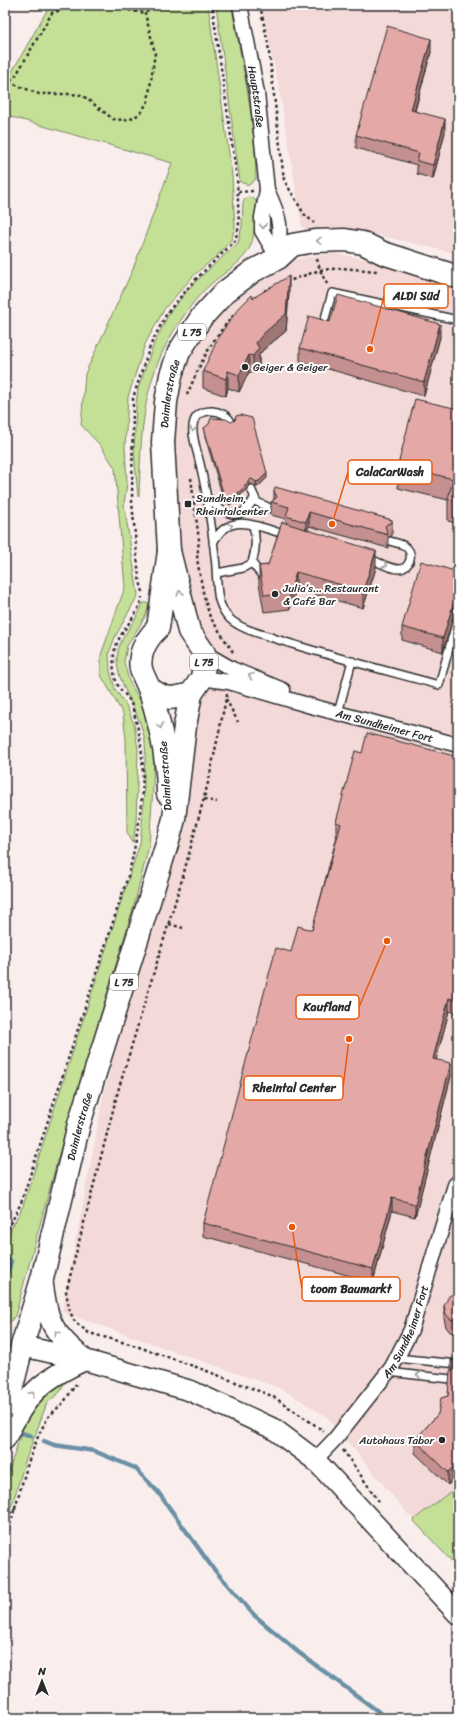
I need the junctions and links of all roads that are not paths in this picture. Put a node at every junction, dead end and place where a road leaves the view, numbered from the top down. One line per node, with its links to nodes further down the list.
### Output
1 (240, 5): 2 (street, Hauptstraße)
2 (278, 258): 3 (main road, Daimlerstraße / L 75); 15 (main road, Daimlerstraße / L 75)
3 (458, 277)
4 (458, 320): 5 (lane)
5 (322, 329)
6 (231, 422): 8 (lane, one-way to 8)
7 (251, 489): 9 (lane)
8 (208, 498): 9 (lane); 14 (lane)
9 (254, 498): 10 (lane)
10 (272, 509)
11 (254, 526): 12 (lane); 14 (lane, one-way to 11); 17 (lane)
12 (299, 539)
13 (390, 541): 16 (lane, one-way to 13)
14 (213, 543): 18 (lane)
15 (169, 551): 21 (main road, Daimlerstraße / L 75); 22 (main road, Daimlerstraße / L 75, one-way to 15)
16 (360, 556)
17 (252, 563): 18 (lane); 19 (lane)
18 (217, 573): 24 (lane)
19 (263, 576)
20 (458, 616): 24 (lane)
21 (158, 628): 22 (main road); 26 (main road, Daimlerstraße / L 75)
22 (189, 631): 23 (main road, Daimlerstraße / L 75)
23 (204, 653): 25 (main road, Daimlerstraße / L 75); 27 (street, Am Sundheimer Fort, one-way to 23)
24 (352, 661): 28 (lane)
25 (196, 686): 26 (main road); 27 (street, Am Sundheimer Fort); 30 (main road, Daimlerstraße / L 75)
26 (149, 688): 30 (main road, Daimlerstraße / L 75, one-way to 30)
27 (311, 706): 28 (street, Am Sundheimer Fort)
28 (338, 713): 29 (street, Am Sundheimer Fort)
29 (458, 745)
30 (168, 841): 32 (main road, Daimlerstraße / L 75)
31 (458, 1182): 34 (street, Am Sundheimer Fort)
32 (42, 1279): 33 (main road, Daimlerstraße / L 75); 35 (street, one-way to 32)
33 (22, 1346): 35 (street); 39 (main road, Daimlerstraße / L 75)
34 (396, 1358): 36 (lane); 37 (street, Am Sundheimer Fort)
35 (85, 1360): 40 (street, one-way to 35); 41 (street)
36 (458, 1364)
37 (388, 1372): 38 (lane, one-way to 37); 41 (street, Am Sundheimer Fort)
38 (451, 1379)
39 (5, 1415)
40 (5, 1439)
41 (315, 1460): 42 (street)
42 (458, 1614)

